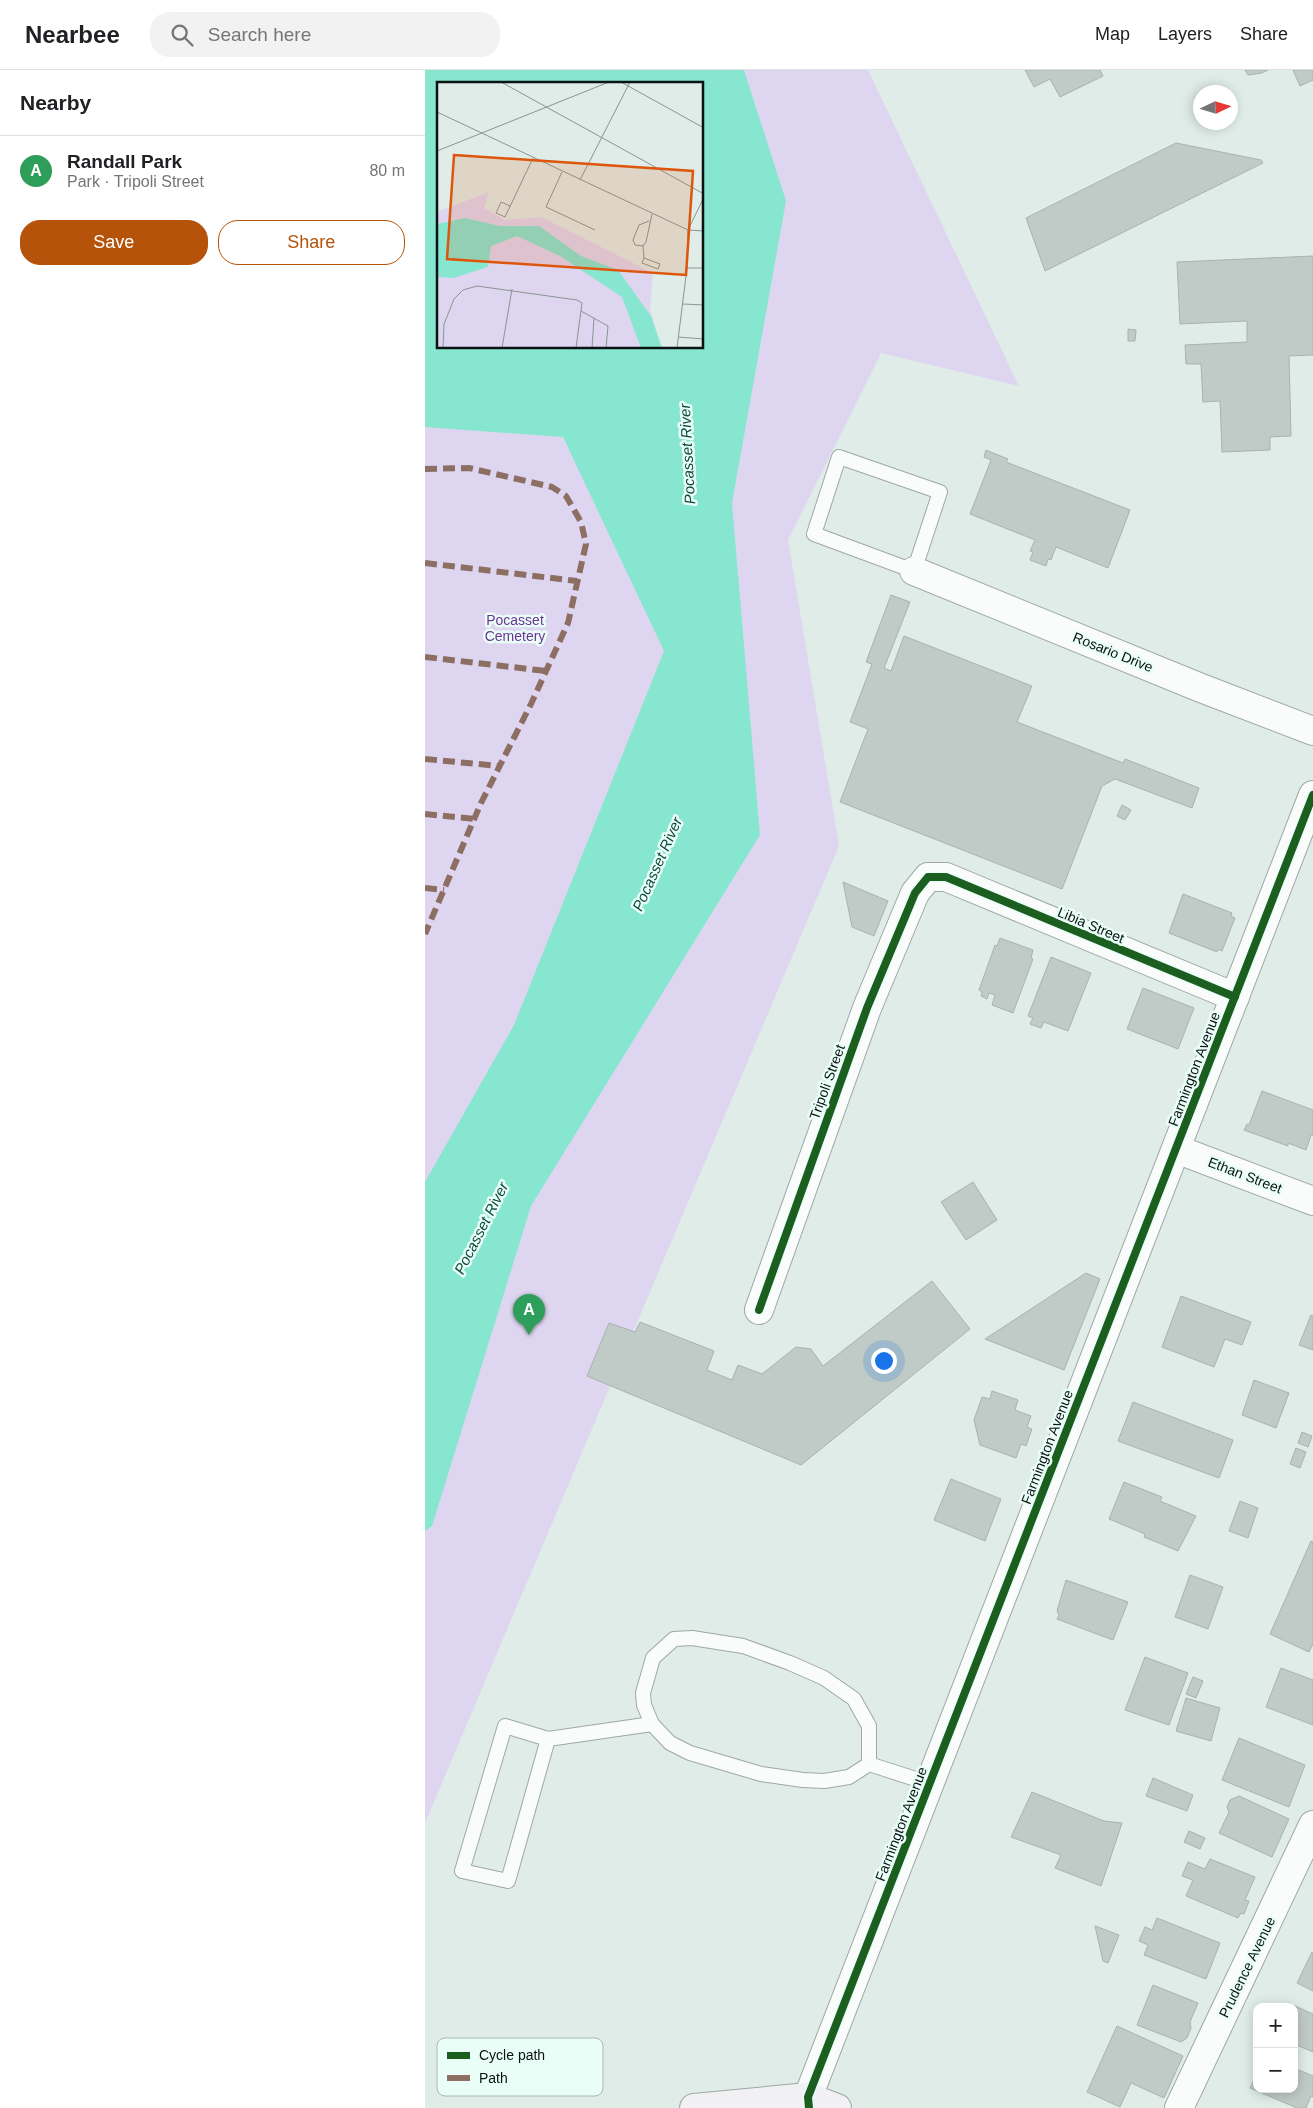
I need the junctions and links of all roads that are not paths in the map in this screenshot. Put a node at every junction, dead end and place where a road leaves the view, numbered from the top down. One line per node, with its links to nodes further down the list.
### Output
1 (914, 571): 1 (lane); 2 (street, Rosario Drive)
2 (1313, 731)
3 (1313, 795): 5 (street, Farmington Avenue)
4 (937, 877): 5 (street, Libia Street); 8 (street, Tripoli Street)
5 (1235, 997): 6 (street, Farmington Avenue)
6 (1176, 1148): 7 (street, Ethan Street); 12 (street, Farmington Avenue)
7 (1313, 1201)
8 (759, 1310)
9 (652, 1724): 10 (lane); 11 (lane); 11 (lane)
10 (548, 1739): 10 (lane)
11 (869, 1764): 12 (lane)
12 (931, 1784): 14 (street, Farmington Avenue)
13 (1313, 1825): 17 (street, Prudence Avenue)
14 (809, 2102): 15 (main road); 16 (main road)
15 (694, 2108)
16 (837, 2108)
17 (1179, 2108)

